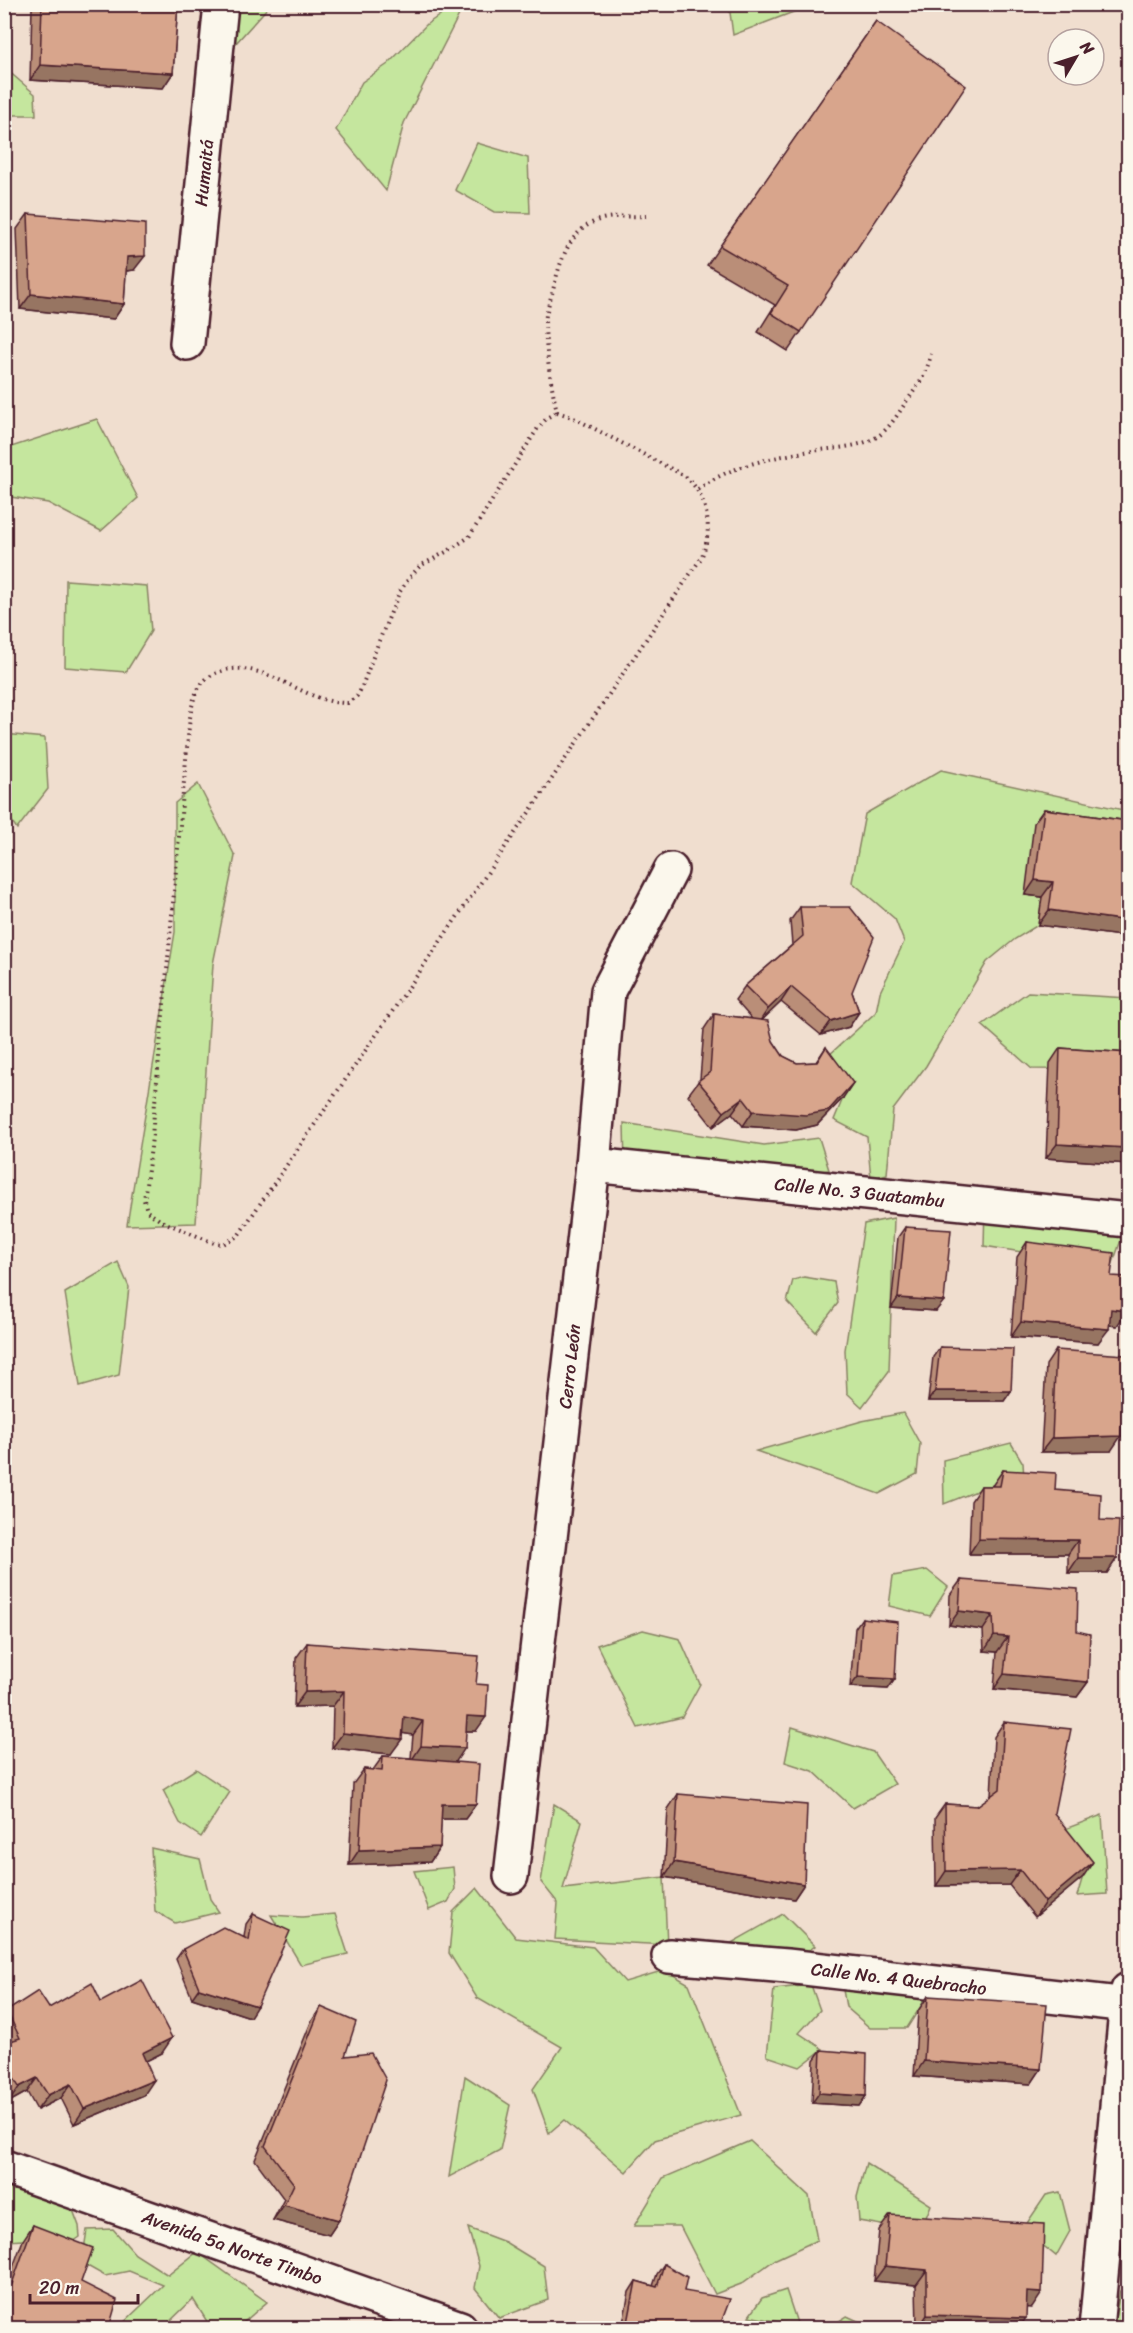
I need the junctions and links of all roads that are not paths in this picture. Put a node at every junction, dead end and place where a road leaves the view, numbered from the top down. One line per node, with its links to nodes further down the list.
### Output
1 (221, 4): 2 (street, Humaitá)
2 (187, 343)
3 (671, 870): 4 (street, Cerro León)
4 (593, 1165): 5 (street, Calle No. 3 Guatambu); 6 (street, Cerro León)
5 (1128, 1220)
6 (511, 1876)
7 (669, 1956): 8 (street, Calle No. 4 Quebracho)
8 (1128, 2000): 11 (street)
9 (4, 2167): 10 (street, Avenida 5a Norte Timbo)
10 (460, 2328)
11 (1096, 2328)

